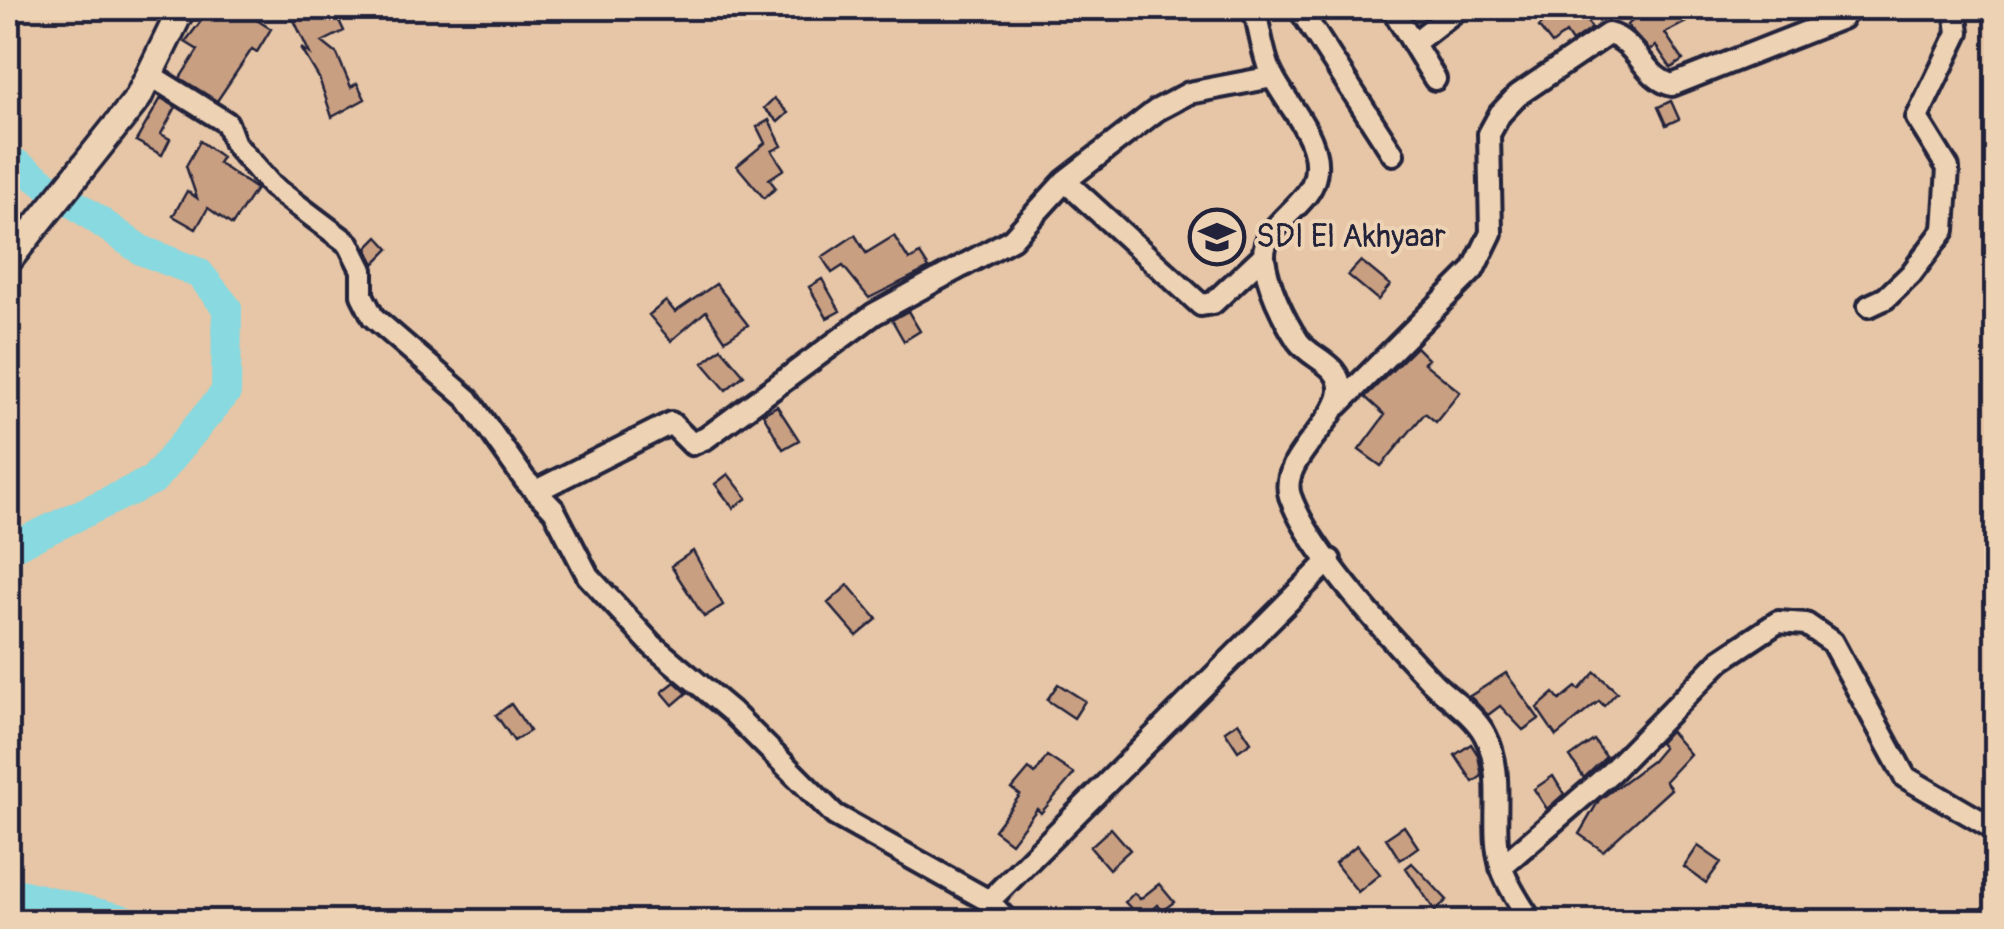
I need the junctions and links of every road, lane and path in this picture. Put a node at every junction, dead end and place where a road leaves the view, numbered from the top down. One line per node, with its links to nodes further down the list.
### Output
1 (182, 8): 9 (street)
2 (1254, 8): 10 (street)
3 (1299, 8): 12 (street)
4 (1392, 8): 8 (street)
5 (1460, 8): 8 (street)
6 (1846, 8): 17 (street)
7 (1955, 8): 16 (street)
8 (1414, 44): 11 (street)
9 (150, 76): 15 (street); 18 (street)
10 (1272, 77): 13 (street); 14 (street)
11 (1435, 79)
12 (1393, 154)
13 (1065, 181): 14 (street); 18 (street)
14 (1264, 254): 17 (street)
15 (8, 261)
16 (1869, 306)
17 (1338, 405): 19 (street)
18 (536, 490): 22 (street)
19 (1330, 560): 21 (street); 22 (street)
20 (1996, 830): 21 (street)
21 (1501, 868): 24 (street)
22 (989, 901): 23 (street)
23 (1008, 922)
24 (1532, 922)

